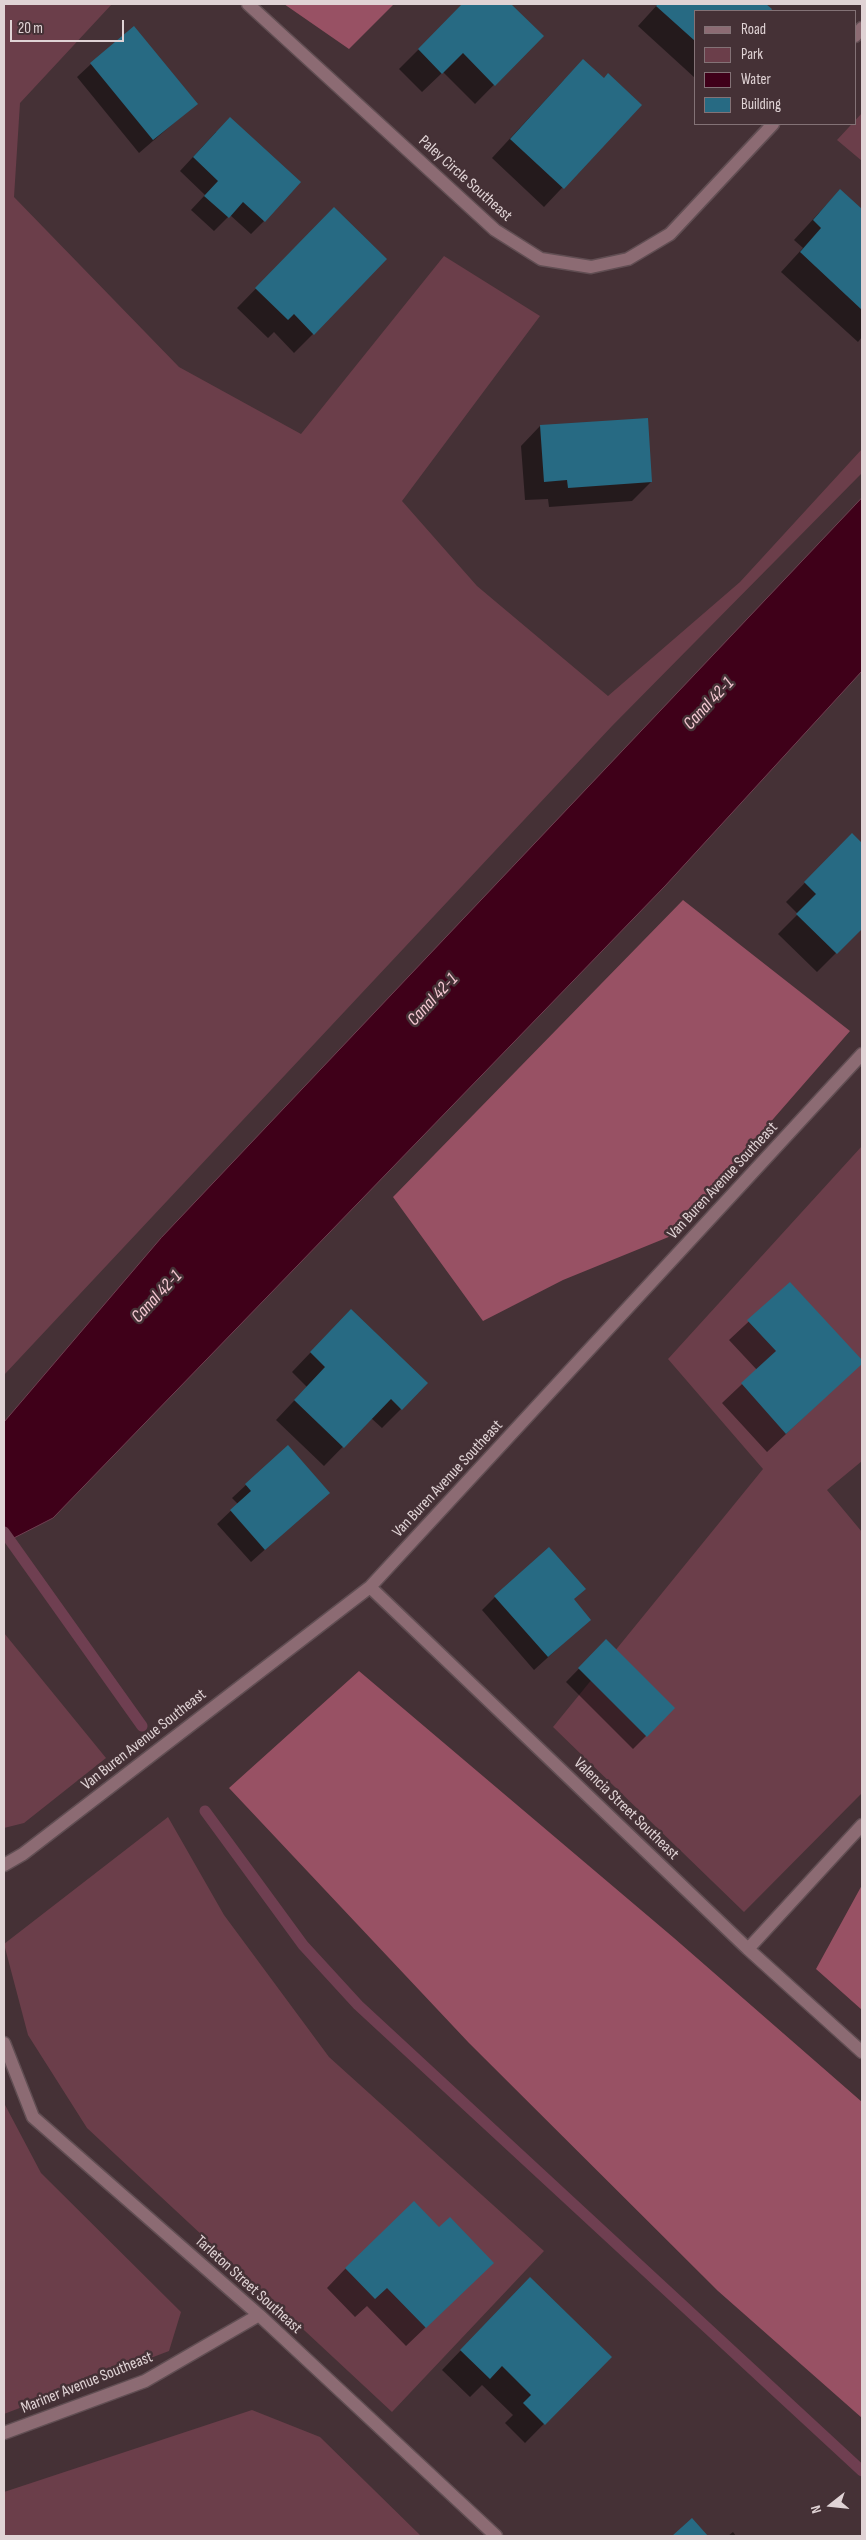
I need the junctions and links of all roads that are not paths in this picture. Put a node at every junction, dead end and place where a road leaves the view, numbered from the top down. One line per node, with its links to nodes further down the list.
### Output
1 (248, 4): 2 (street, Paley Circle Southeast)
2 (772, 125)
3 (862, 1054): 4 (street, Van Buren Avenue Southeast)
4 (370, 1586): 6 (street, Van Buren Avenue Southeast); 7 (street, Valencia Street Southeast)
5 (862, 1825): 7 (street)
6 (4, 1866)
7 (748, 1949): 9 (street, Valencia Street Southeast)
8 (4, 2043): 10 (street, Tarleton Street Southeast)
9 (862, 2052)
10 (260, 2315): 11 (street, Mariner Avenue Southeast); 12 (street, Tarleton Street Southeast)
11 (4, 2433)
12 (496, 2536)

